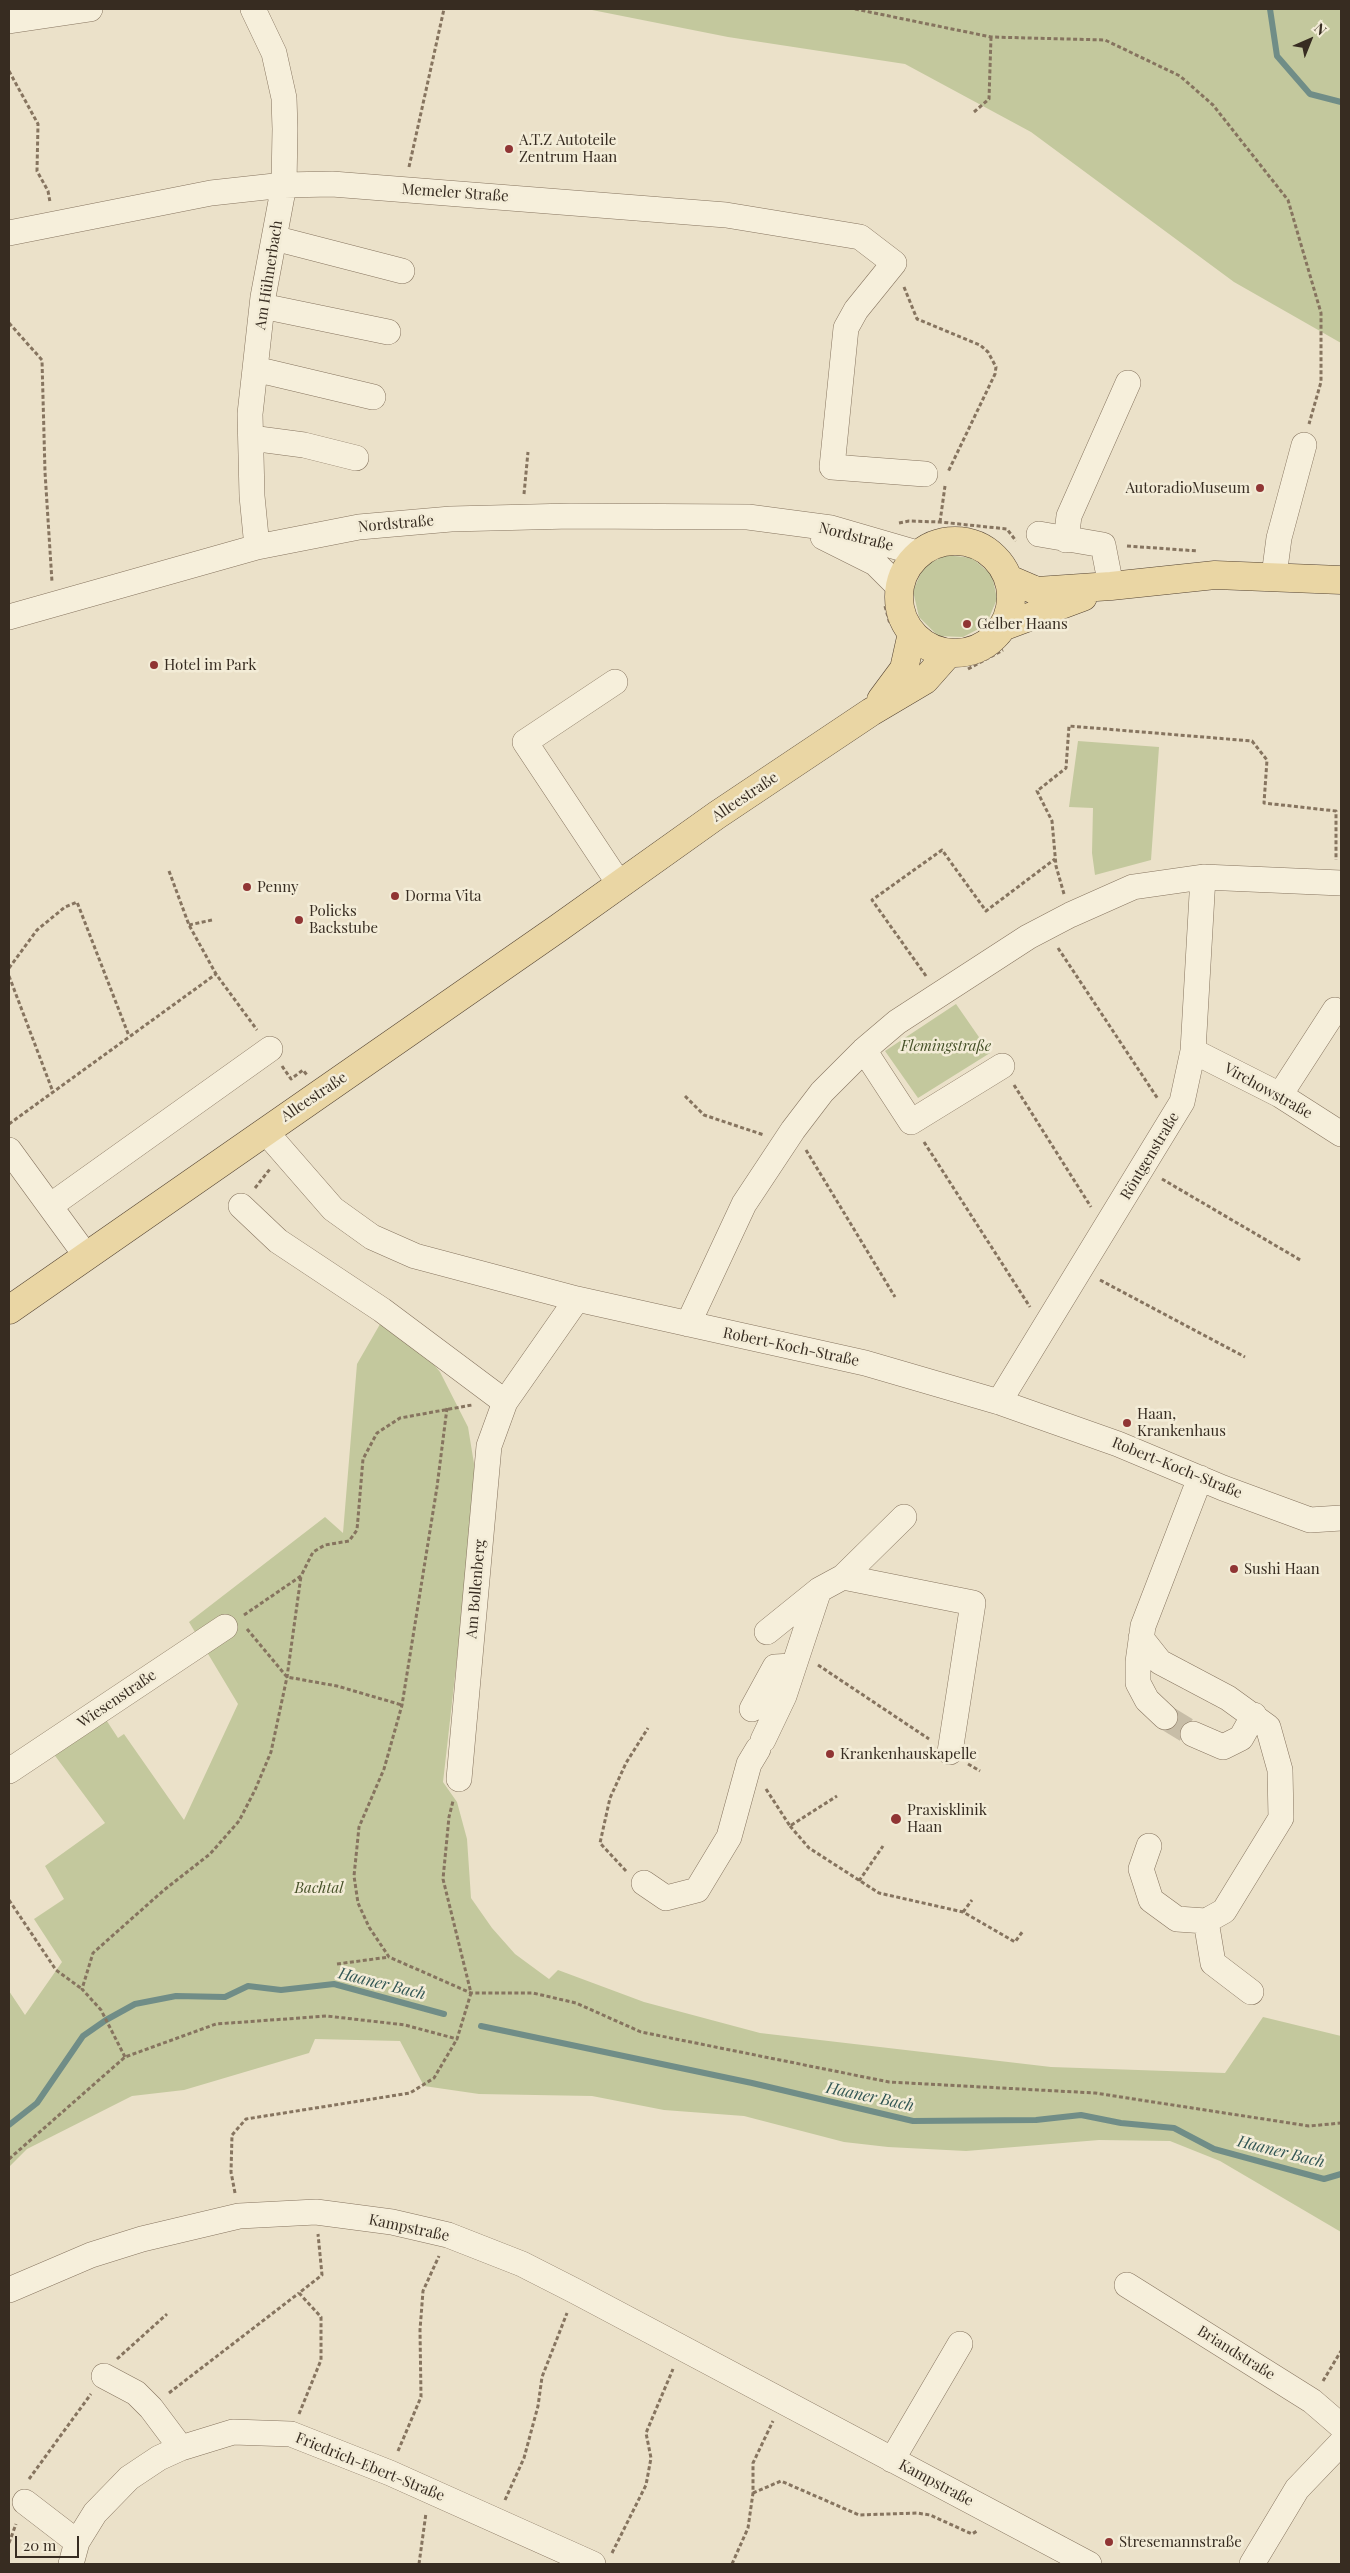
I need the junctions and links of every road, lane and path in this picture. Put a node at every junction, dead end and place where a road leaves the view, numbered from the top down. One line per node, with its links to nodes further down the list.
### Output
1 (90, 9): 5 (street)
2 (253, 9): 11 (street, Am Hühnerbach)
3 (444, 9): 12 (path)
4 (855, 9): 6 (path)
5 (9, 21)
6 (991, 37): 10 (path); 25 (path)
7 (9, 71): 9 (path)
8 (9, 83): 9 (path)
9 (14, 83): 13 (path)
10 (974, 112)
11 (284, 185): 12 (street, Memeler Straße); 13 (street, Memeler Straße); 15 (street, Am Hühnerbach)
12 (404, 189): 16 (street, Memeler Straße)
13 (54, 224): 14 (street, Memeler Straße)
14 (9, 233)
15 (274, 238): 17 (street); 18 (street, Am Hühnerbach)
16 (894, 263): 28 (path); 28 (street)
17 (402, 271)
18 (262, 306): 20 (street); 21 (street, Am Hühnerbach)
19 (9, 322): 41 (path)
20 (388, 332)
21 (255, 369): 23 (street); 24 (street, Am Hühnerbach)
22 (1128, 383): 33 (street)
23 (373, 397)
24 (251, 438): 27 (street); 35 (street, Am Hühnerbach)
25 (1304, 445): 38 (street)
26 (528, 452): 29 (path)
27 (356, 458)
28 (939, 476): 30 (path)
29 (524, 498)
30 (940, 522)
31 (794, 523): 35 (street, Nordstraße); 37 (street, Nordstraße); 43 (street, Nordstraße)
32 (1039, 534): 33 (street)
33 (1066, 540): 34 (street)
34 (1103, 545): 36 (path); 42 (street)
35 (257, 548): 44 (street, Nordstraße)
36 (1200, 551)
37 (917, 553): 39 (main road); 43 (main road)
38 (1274, 576): 40 (main road); 42 (main road)
39 (1009, 579): 42 (main road); 46 (main road)
40 (1341, 580)
41 (52, 585)
42 (1112, 586): 46 (main road)
43 (892, 596): 45 (path); 45 (main road)
44 (9, 617)
45 (902, 631): 47 (main road); 49 (main road, Alleestraße)
46 (1008, 636): 47 (path); 47 (main road)
47 (954, 663): 49 (main road, Alleestraße)
48 (615, 682): 54 (street)
49 (871, 712): 54 (main road, Alleestraße)
50 (1055, 858): 53 (path); 55 (path); 62 (path)
51 (170, 871): 57 (path)
52 (1203, 877): 53 (street); 55 (street); 67 (street, Röntgenstraße)
53 (1338, 883)
54 (620, 885): 76 (main road, Alleestraße)
55 (1070, 915): 58 (street)
56 (212, 920): 57 (path)
57 (189, 924): 60 (path)
58 (1045, 928): 62 (street); 73 (path)
59 (9, 968): 64 (path)
60 (216, 974): 64 (path); 65 (path)
61 (9, 976): 70 (path)
62 (939, 995): 66 (street)
63 (1335, 1010): 71 (street)
64 (129, 1036): 70 (path)
65 (270, 1049): 69 (path); 82 (street)
66 (864, 1050): 74 (street); 78 (street)
67 (1193, 1051): 71 (street, Virchowstraße); 73 (street, Röntgenstraße)
68 (1002, 1066): 74 (street); 84 (path)
69 (303, 1070)
70 (53, 1092): 75 (path)
71 (1280, 1095): 77 (street, Virchowstraße)
72 (685, 1096): 78 (path)
73 (1172, 1120): 81 (street, Röntgenstraße)
74 (911, 1122): 92 (path)
75 (9, 1124)
76 (265, 1131): 80 (street, Robert-Koch-Straße); 85 (main road, Alleestraße)
77 (1341, 1134)
78 (789, 1136): 88 (path); 91 (street)
79 (9, 1150): 82 (street)
80 (283, 1152): 83 (path); 89 (street, Robert-Koch-Straße)
81 (1143, 1168): 84 (street, Röntgenstraße); 86 (path)
82 (50, 1206): 85 (street)
83 (241, 1206): 94 (street)
84 (1105, 1228): 87 (street, Röntgenstraße)
85 (87, 1257): 90 (main road, Alleestraße)
86 (1302, 1261)
87 (1080, 1269): 92 (street, Röntgenstraße); 93 (path)
88 (896, 1297)
89 (577, 1299): 91 (street, Robert-Koch-Straße); 94 (street, Am Bollenberg)
90 (9, 1310)
91 (688, 1324): 95 (street, Robert-Koch-Straße)
92 (1044, 1328): 95 (street, Röntgenstraße)
93 (1244, 1357)
94 (505, 1402): 96 (path); 117 (street, Am Bollenberg)
95 (999, 1402): 97 (street, Robert-Koch-Straße)
96 (447, 1408): 100 (path); 108 (path)
97 (1200, 1478): 99 (street, Robert-Koch-Straße); 105 (street)
98 (904, 1517): 101 (street)
99 (1340, 1522)
100 (301, 1576): 103 (path); 107 (path)
101 (843, 1577): 102 (street); 115 (street)
102 (819, 1590): 104 (street); 106 (street)
103 (232, 1623): 107 (path); 116 (street, Wiesenstraße)
104 (767, 1632)
105 (1142, 1638): 110 (street); 111 (street)
106 (795, 1659): 109 (street); 114 (street); 115 (path)
107 (287, 1678): 108 (path); 131 (path)
108 (402, 1705): 129 (path)
109 (752, 1709)
110 (1254, 1715): 113 (street); 127 (street)
111 (1165, 1717)
112 (648, 1728): 123 (path)
113 (1193, 1734)
114 (756, 1751): 119 (path); 123 (street)
115 (950, 1752)
116 (9, 1771)
117 (459, 1779): 133 (path)
118 (837, 1796): 119 (path)
119 (790, 1826): 122 (path)
120 (883, 1846): 122 (path)
121 (1149, 1846): 127 (street)
122 (859, 1881): 126 (path)
123 (644, 1883)
124 (9, 1900): 131 (path)
125 (972, 1900): 126 (path)
126 (963, 1912): 128 (path)
127 (1206, 1921): 132 (street)
128 (1023, 1931)
129 (389, 1957): 130 (path); 133 (path)
130 (337, 1964)
131 (82, 1989): 135 (path)
132 (1251, 1992)
133 (471, 1993): 134 (path); 136 (path)
134 (457, 2039): 135 (path); 139 (path)
135 (125, 2057): 137 (path)
136 (1341, 2123)
137 (9, 2159)
138 (316, 2212): 139 (street, Kampstraße); 140 (street, Kampstraße); 144 (path)
139 (239, 2216): 142 (street, Kampstraße)
140 (448, 2235): 143 (street, Kampstraße); 158 (path)
141 (1128, 2285): 151 (street, Briandstraße)
142 (9, 2290)
143 (576, 2291): 147 (street, Kampstraße); 163 (path)
144 (299, 2293): 152 (path); 154 (path)
145 (167, 2314): 149 (path)
146 (960, 2344): 157 (street)
147 (682, 2348): 150 (street, Kampstraße); 165 (path)
148 (1341, 2351): 151 (path)
149 (104, 2376): 152 (street); 161 (path)
150 (783, 2400): 157 (street, Kampstraße); 160 (path)
151 (1312, 2401): 153 (street, Briandstraße)
152 (151, 2408): 156 (street)
153 (1341, 2426)
154 (292, 2434): 156 (street, Friedrich-Ebert-Straße); 158 (street, Friedrich-Ebert-Straße)
155 (1341, 2443): 169 (street)
156 (181, 2448): 164 (street, Friedrich-Ebert-Straße)
157 (892, 2460): 162 (street, Kampstraße)
158 (390, 2473): 159 (street, Friedrich-Ebert-Straße)
159 (429, 2490): 163 (street, Friedrich-Ebert-Straße); 166 (path)
160 (753, 2494): 162 (path); 167 (path)
161 (25, 2502): 164 (street)
162 (1002, 2519): 168 (street, Kampstraße)
163 (496, 2520): 165 (street, Friedrich-Ebert-Straße)
164 (74, 2553)
165 (602, 2560)
166 (418, 2564)
167 (732, 2564)
168 (1089, 2564)
169 (1252, 2564)

